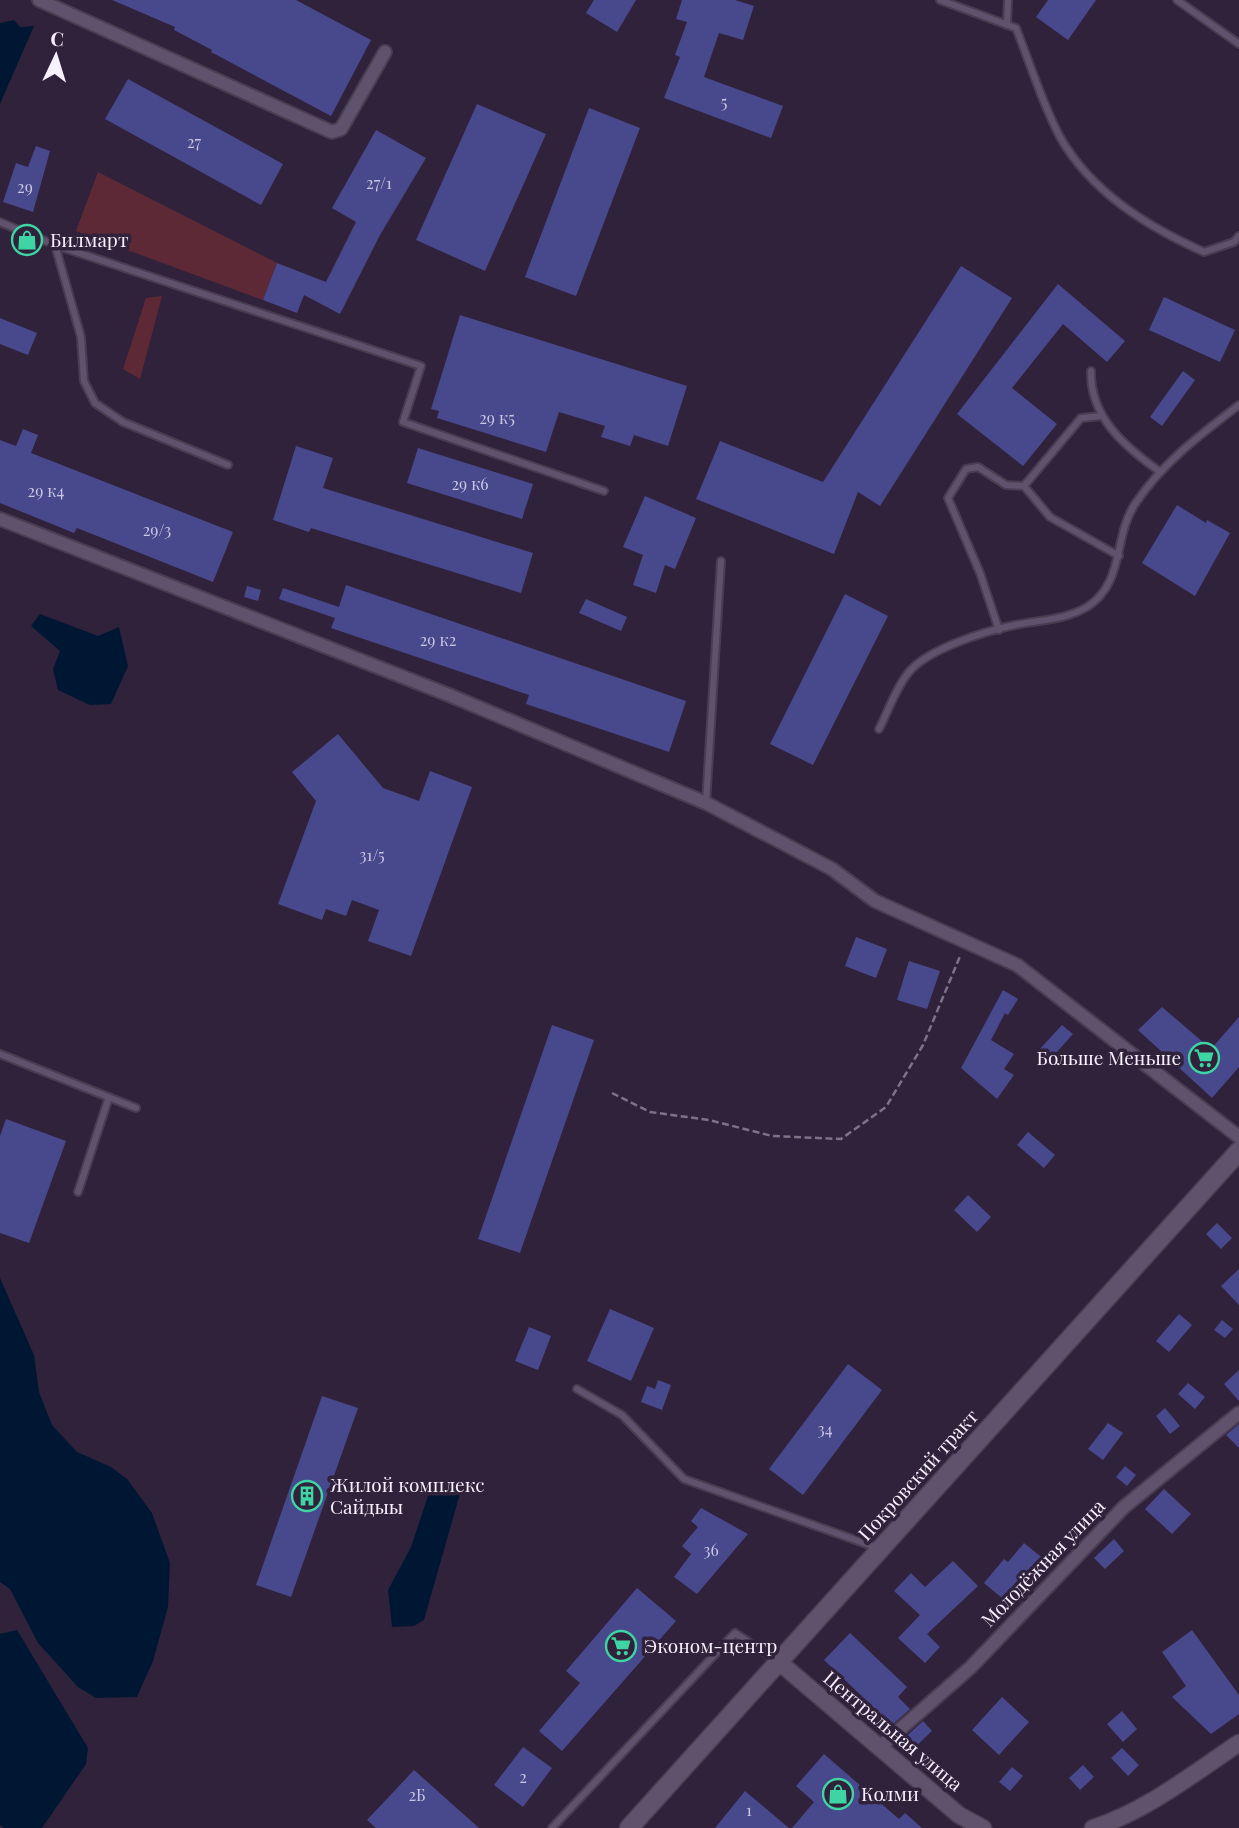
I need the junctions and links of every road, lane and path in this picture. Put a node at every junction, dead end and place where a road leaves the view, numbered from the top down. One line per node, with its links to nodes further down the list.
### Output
1 (39, 0): 7 (street)
2 (940, 0): 5 (lane)
3 (1008, 0): 5 (lane)
4 (1177, 0): 6 (lane)
5 (1007, 25): 9 (lane)
6 (1239, 44)
7 (385, 52)
8 (0, 222): 10 (lane)
9 (1239, 236)
10 (55, 245): 14 (lane); 17 (lane)
11 (1091, 371): 13 (lane)
12 (1239, 405): 15 (lane)
13 (1102, 416): 15 (lane); 16 (lane)
14 (228, 465)
15 (1159, 471): 19 (lane)
16 (1024, 486): 19 (lane); 21 (lane)
17 (604, 491)
18 (0, 519): 23 (street)
19 (1119, 556): 21 (lane)
20 (721, 561): 23 (lane)
21 (999, 629): 22 (lane)
22 (879, 729)
23 (706, 803): 24 (street)
24 (967, 941): 26 (path); 29 (street)
25 (0, 1054): 27 (lane)
26 (612, 1093)
27 (109, 1097): 28 (lane); 31 (lane)
28 (136, 1108)
29 (1239, 1137)
30 (1239, 1151): 34 (main road, Покровский тракт)
31 (78, 1192)
32 (577, 1390): 34 (lane)
33 (1239, 1413): 37 (street, Молодёжная улица)
34 (880, 1549): 35 (main road, Покровский тракт)
35 (779, 1662): 37 (street, Центральная улица); 38 (lane); 39 (main road, Покровский тракт)
36 (1239, 1743): 41 (street)
37 (880, 1746): 40 (street, Центральная улица)
38 (552, 1828)
39 (629, 1828)
40 (983, 1828)
41 (1093, 1828)

